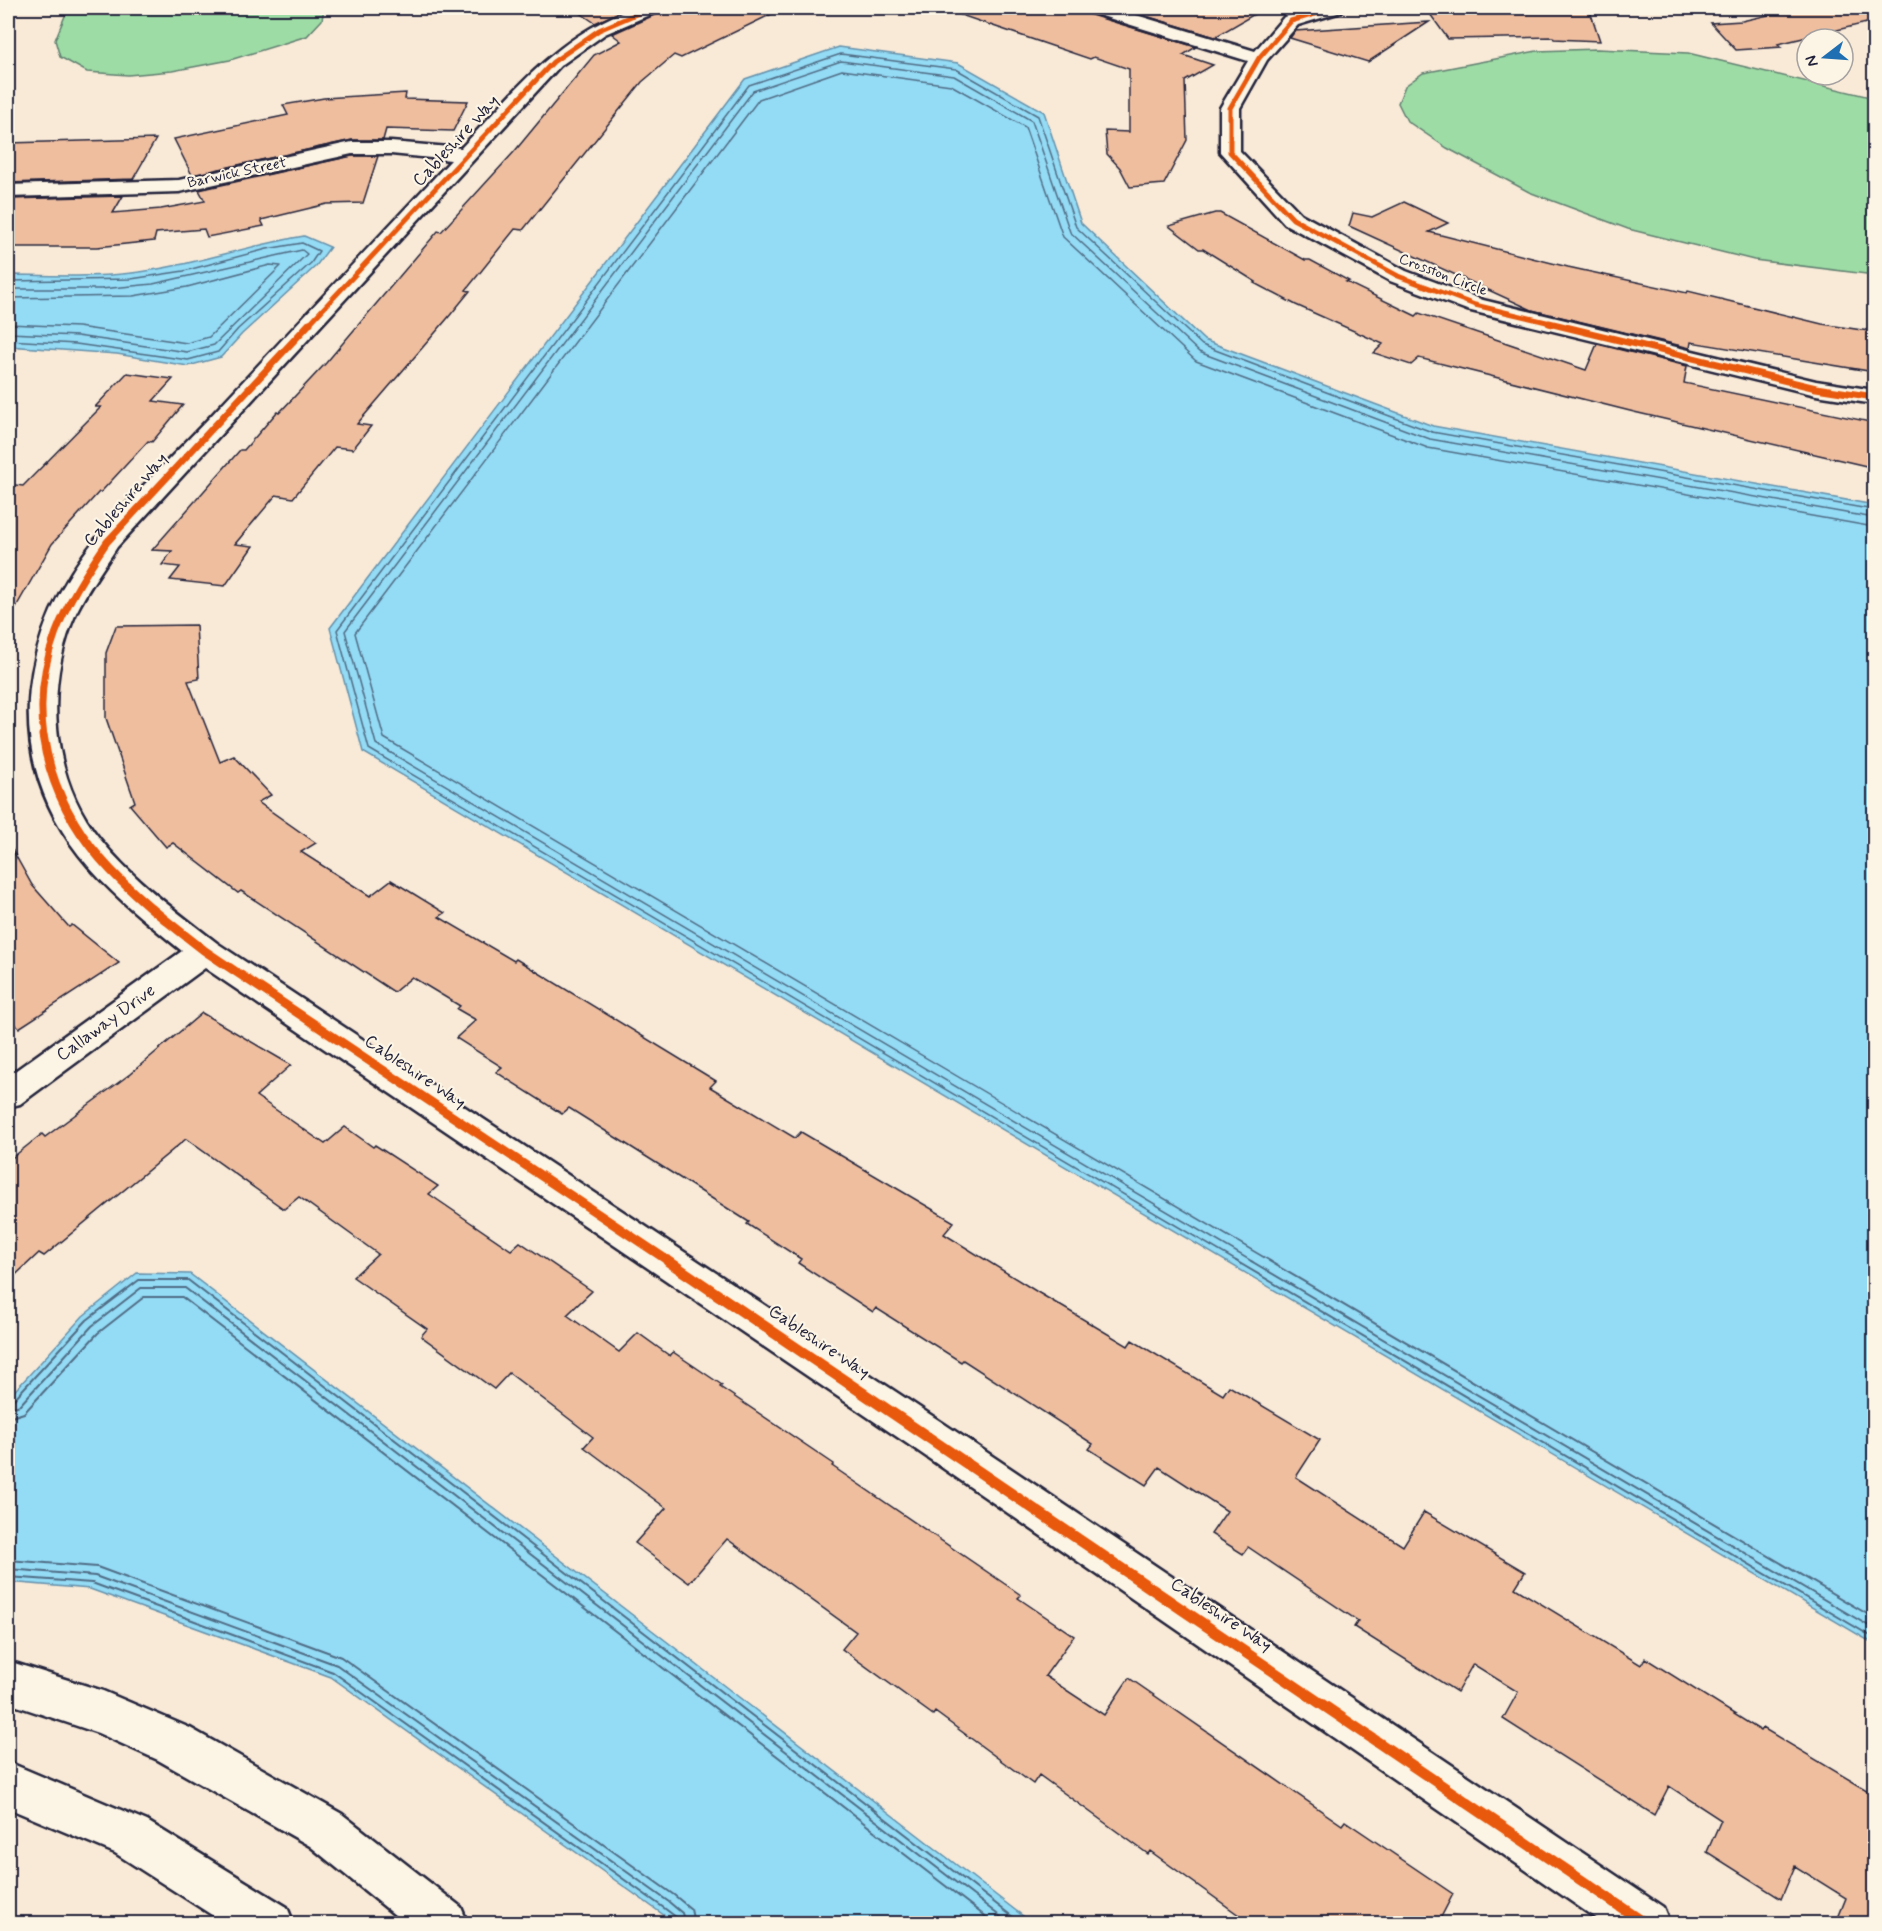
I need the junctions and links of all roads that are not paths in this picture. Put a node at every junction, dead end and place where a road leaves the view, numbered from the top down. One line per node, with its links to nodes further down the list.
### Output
1 (650, 8): 5 (street, Cableshire Way)
2 (1095, 8): 4 (street)
3 (1335, 8): 4 (street, Crosston Circle)
4 (1259, 58): 7 (street, Crosston Circle)
5 (465, 155): 6 (street, Barwick Street); 8 (street, Cableshire Way)
6 (8, 191)
7 (1875, 397)
8 (205, 951): 9 (street, Callaway Drive); 14 (street, Cableshire Way)
9 (8, 1095)
10 (8, 1682): 13 (street)
11 (8, 1785): 12 (street)
12 (270, 1923)
13 (444, 1923)
14 (1646, 1923)

